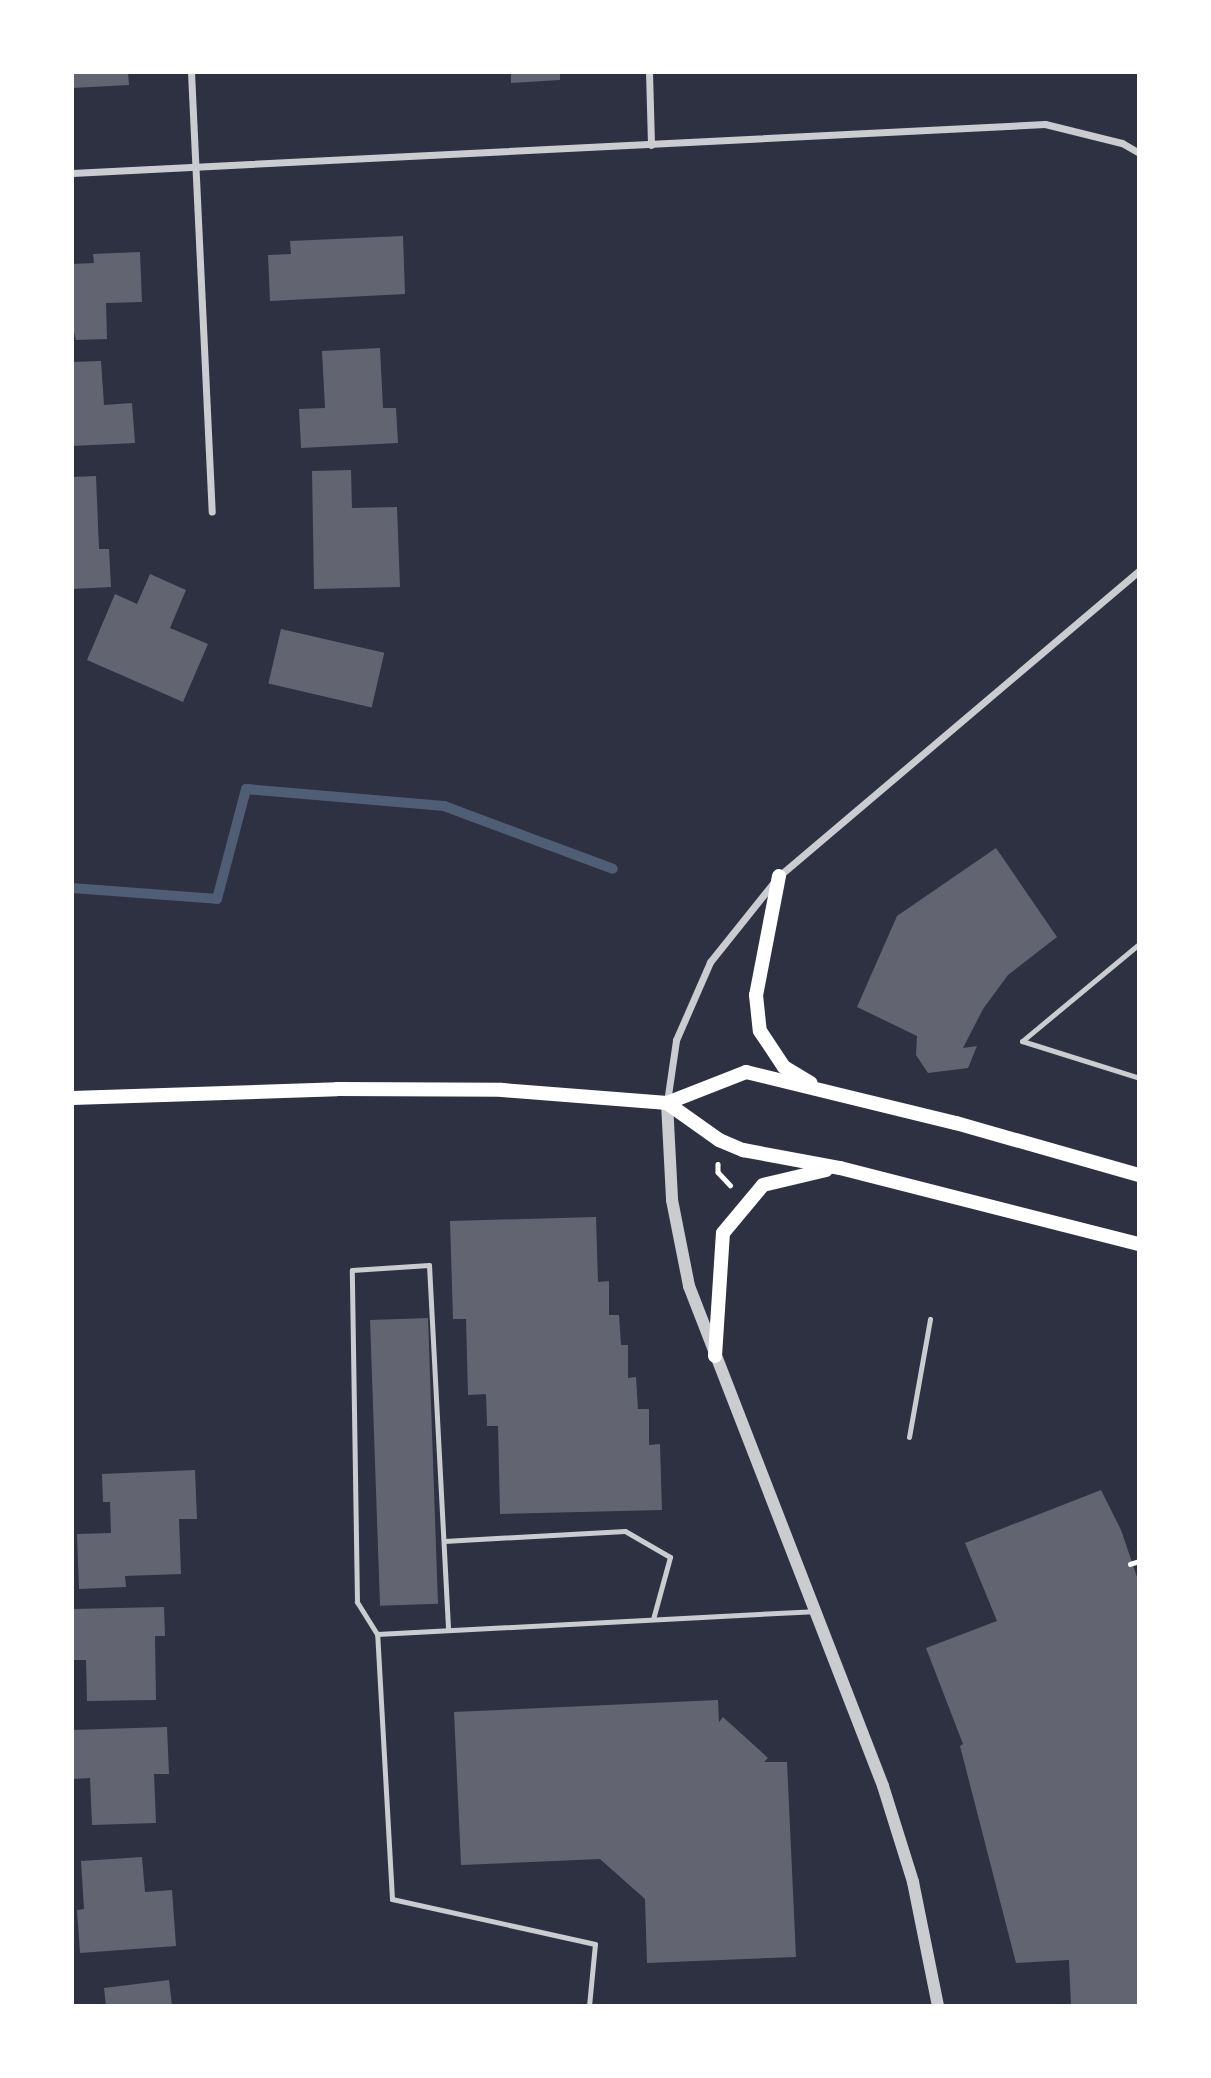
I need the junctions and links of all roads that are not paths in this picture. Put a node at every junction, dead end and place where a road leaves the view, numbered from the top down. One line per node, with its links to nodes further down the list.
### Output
1 (191, 72): 5 (street)
2 (649, 72): 3 (street)
3 (651, 145): 4 (street); 5 (street)
4 (1139, 153)
5 (195, 168): 6 (street); 7 (street)
6 (72, 173)
7 (212, 511)
8 (1139, 571): 9 (street)
9 (779, 876): 12 (main road); 14 (street)
10 (1139, 944): 11 (lane)
11 (1139, 1078)
12 (824, 1091): 14 (main road); 16 (main road)
13 (72, 1098): 14 (main road)
14 (667, 1103): 15 (main road); 19 (street)
15 (839, 1168): 17 (main road); 19 (main road)
16 (1139, 1175)
17 (1139, 1244)
18 (930, 1318): 20 (lane)
19 (715, 1356): 22 (street)
20 (909, 1437)
21 (443, 1541): 23 (lane); 24 (lane); 25 (lane)
22 (813, 1611): 23 (lane); 27 (street)
23 (653, 1619): 24 (lane)
24 (448, 1630): 25 (lane)
25 (377, 1634): 26 (lane)
26 (589, 2006)
27 (939, 2006)

